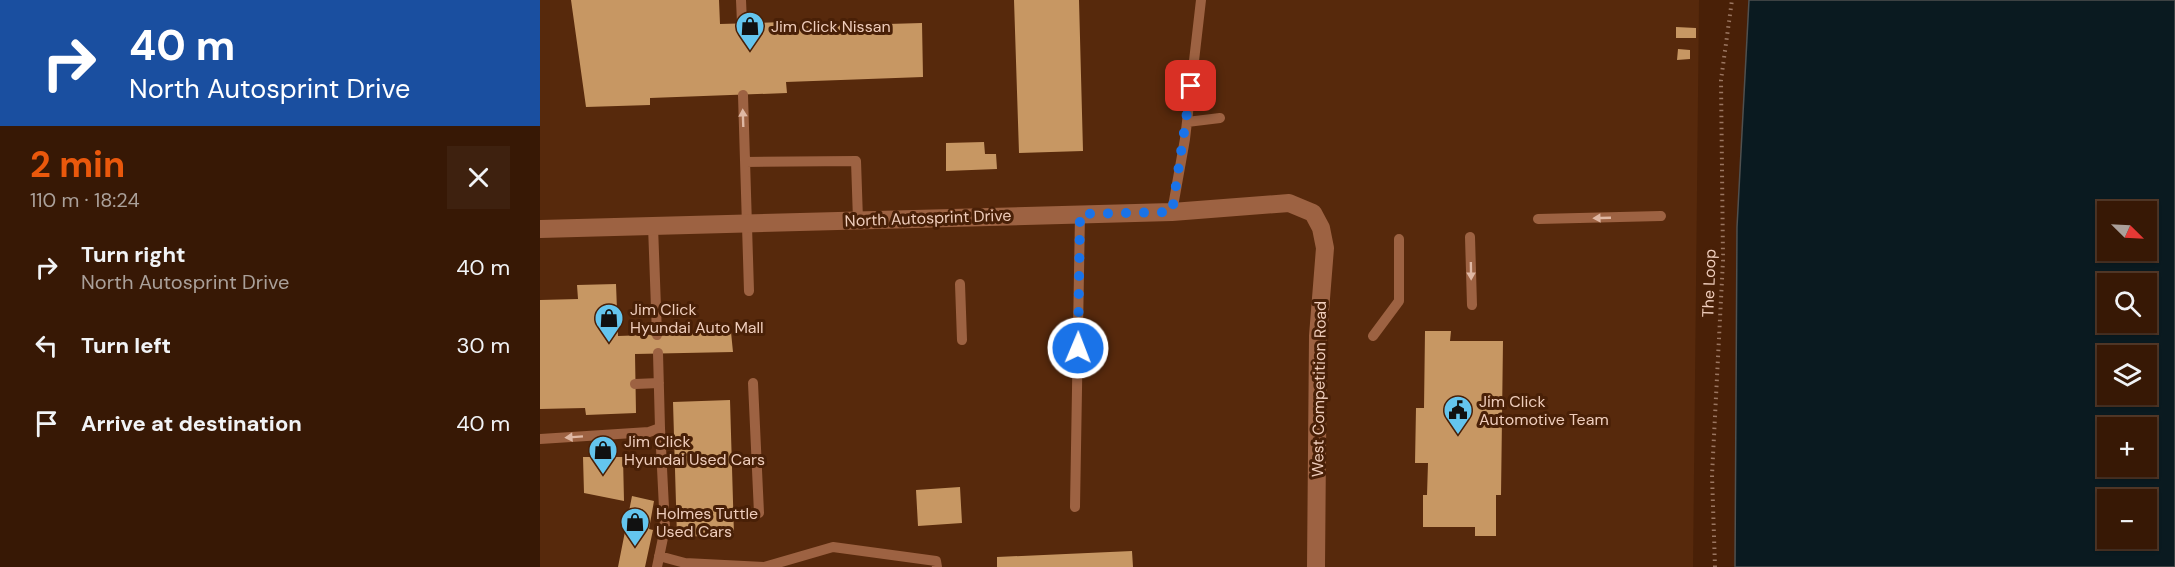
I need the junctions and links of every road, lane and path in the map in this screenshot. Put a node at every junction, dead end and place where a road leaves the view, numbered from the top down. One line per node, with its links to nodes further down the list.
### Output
1 (741, 0): 4 (lane)
2 (1201, 0): 7 (lane)
3 (1732, 0): 38 (path, The Loop)
4 (741, 23)
5 (743, 95): 8 (lane, one-way to 5)
6 (1220, 118): 7 (lane)
7 (1186, 122): 9 (lane)
8 (745, 162): 14 (lane); 15 (lane)
9 (1172, 212): 10 (street, North Autosprint Drive); 11 (street, North Autosprint Drive)
10 (1313, 213): 37 (street, West Competition Road)
11 (1080, 214): 14 (street, North Autosprint Drive); 32 (lane)
12 (1661, 216): 13 (lane, one-way to 13)
13 (1538, 219)
14 (858, 220): 15 (street, North Autosprint Drive)
15 (746, 223): 16 (street, North Autosprint Drive); 21 (lane)
16 (653, 226): 17 (street, North Autosprint Drive); 23 (lane)
17 (540, 229)
18 (1470, 237): 22 (lane, one-way to 22)
19 (1399, 239): 24 (lane)
20 (960, 284): 25 (lane)
21 (749, 291)
22 (1472, 305)
23 (657, 335)
24 (1373, 336)
25 (962, 340)
26 (658, 353): 27 (lane)
27 (658, 383): 29 (lane); 30 (lane)
28 (753, 383): 33 (lane)
29 (636, 384)
30 (660, 428): 31 (lane, one-way to 31); 34 (lane)
31 (540, 439)
32 (1075, 507)
33 (759, 513)
34 (658, 562): 35 (lane)
35 (751, 567): 36 (lane)
36 (937, 567)
37 (1316, 567)
38 (1715, 567)

